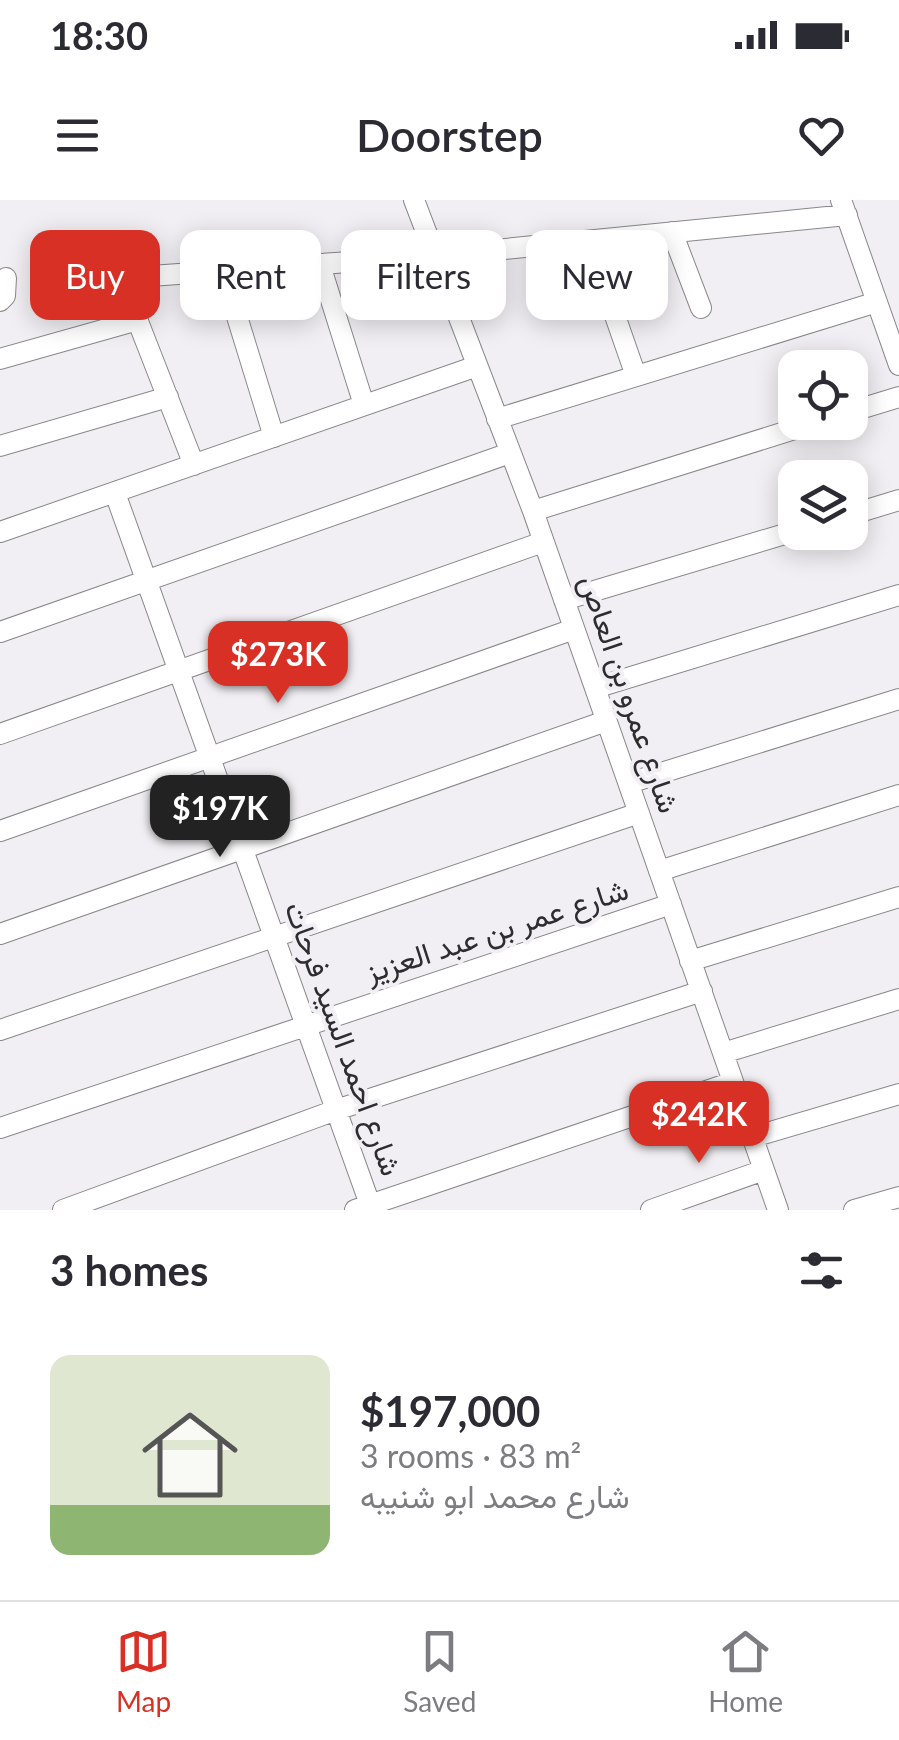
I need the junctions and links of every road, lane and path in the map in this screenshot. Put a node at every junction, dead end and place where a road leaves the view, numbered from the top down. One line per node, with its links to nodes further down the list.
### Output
1 (414, 200): 3 (street, شارع عمرو بن العاص)
2 (844, 208): 5 (street); 9 (street)
3 (425, 230)
4 (668, 232): 5 (street)
5 (672, 232): 10 (street)
6 (321, 268): 21 (street)
7 (6, 278): 8 (street)
8 (0, 301)
9 (877, 302): 16 (street); 18 (street)
10 (700, 308)
11 (138, 320): 15 (street); 19 (street)
12 (238, 320): 25 (street)
13 (459, 320): 17 (street, شارع عمرو بن العاص)
14 (616, 320): 18 (street)
15 (0, 359)
16 (899, 364)
17 (477, 366): 21 (street); 23 (street, شارع عمرو بن العاص)
18 (636, 376): 23 (street)
19 (168, 397): 26 (street); 28 (street)
20 (899, 397): 22 (street)
21 (364, 405): 25 (street)
22 (868, 406)
23 (497, 418): 27 (street, شارع عمرو بن العاص)
24 (778, 434): 32 (street)
25 (274, 437): 28 (street)
26 (0, 446)
27 (510, 453): 32 (street, شارع عمرو بن العاص); 36 (street)
28 (194, 465): 29 (street)
29 (115, 493): 33 (street); 36 (street, شارع احمد السيد فرحات)
30 (899, 500): 31 (street)
31 (868, 509)
32 (533, 511): 35 (street, شارع عمرو بن العاص)
33 (0, 532)
34 (778, 537): 38 (street)
35 (543, 542): 38 (street, شارع عمرو بن العاص); 41 (street)
36 (146, 580): 40 (street); 41 (street, شارع احمد السيد فرحات)
37 (899, 595): 42 (street)
38 (564, 600): 39 (street, شارع عمرو بن العاص)
39 (574, 629): 42 (street, شارع عمرو بن العاص); 46 (street)
40 (0, 632)
41 (179, 671): 45 (street); 46 (street, شارع احمد السيد فرحات)
42 (595, 688): 44 (street, شارع عمرو بن العاص)
43 (899, 699): 47 (street)
44 (606, 721): 47 (street, شارع عمرو بن العاص); 51 (street)
45 (0, 734)
46 (210, 757): 50 (street); 51 (street, شارع احمد السيد فرحات)
47 (629, 783): 49 (street, شارع عمرو بن العاص)
48 (899, 795): 52 (street)
49 (639, 813): 52 (street, شارع عمرو بن العاص); 56 (street)
50 (0, 831)
51 (242, 849): 55 (street); 56 (street, شارع احمد السيد فرحات)
52 (659, 870): 54 (street, شارع عمرو بن العاص)
53 (899, 898): 57 (street)
54 (671, 904): 57 (street, شارع عمرو بن العاص); 60 (street, شارع عمر بن عبد العزيز)
55 (0, 934)
56 (274, 937): 60 (street, شارع احمد السيد فرحات); 61 (street)
57 (690, 961): 58 (street, شارع عمرو بن العاص)
58 (702, 991): 62 (street, شارع عمرو بن العاص); 65 (street)
59 (899, 999): 62 (street)
60 (306, 1026): 65 (street, شارع احمد السيد فرحات); 66 (street, شارع عمر بن عبد العزيز)
61 (0, 1030)
62 (723, 1054): 63 (street, شارع عمرو بن العاص)
63 (733, 1082): 67 (street, شارع عمرو بن العاص); 70 (street)
64 (899, 1094): 67 (street)
65 (336, 1110): 70 (street, شارع احمد السيد فرحات); 71 (street)
66 (0, 1128)
67 (753, 1137): 68 (street, شارع عمرو بن العاص)
68 (764, 1170): 72 (street); 73 (street, شارع عمرو بن العاص)
69 (899, 1197): 74 (street)
70 (366, 1208)
71 (64, 1210)
72 (651, 1210)
73 (778, 1210)
74 (854, 1210)

